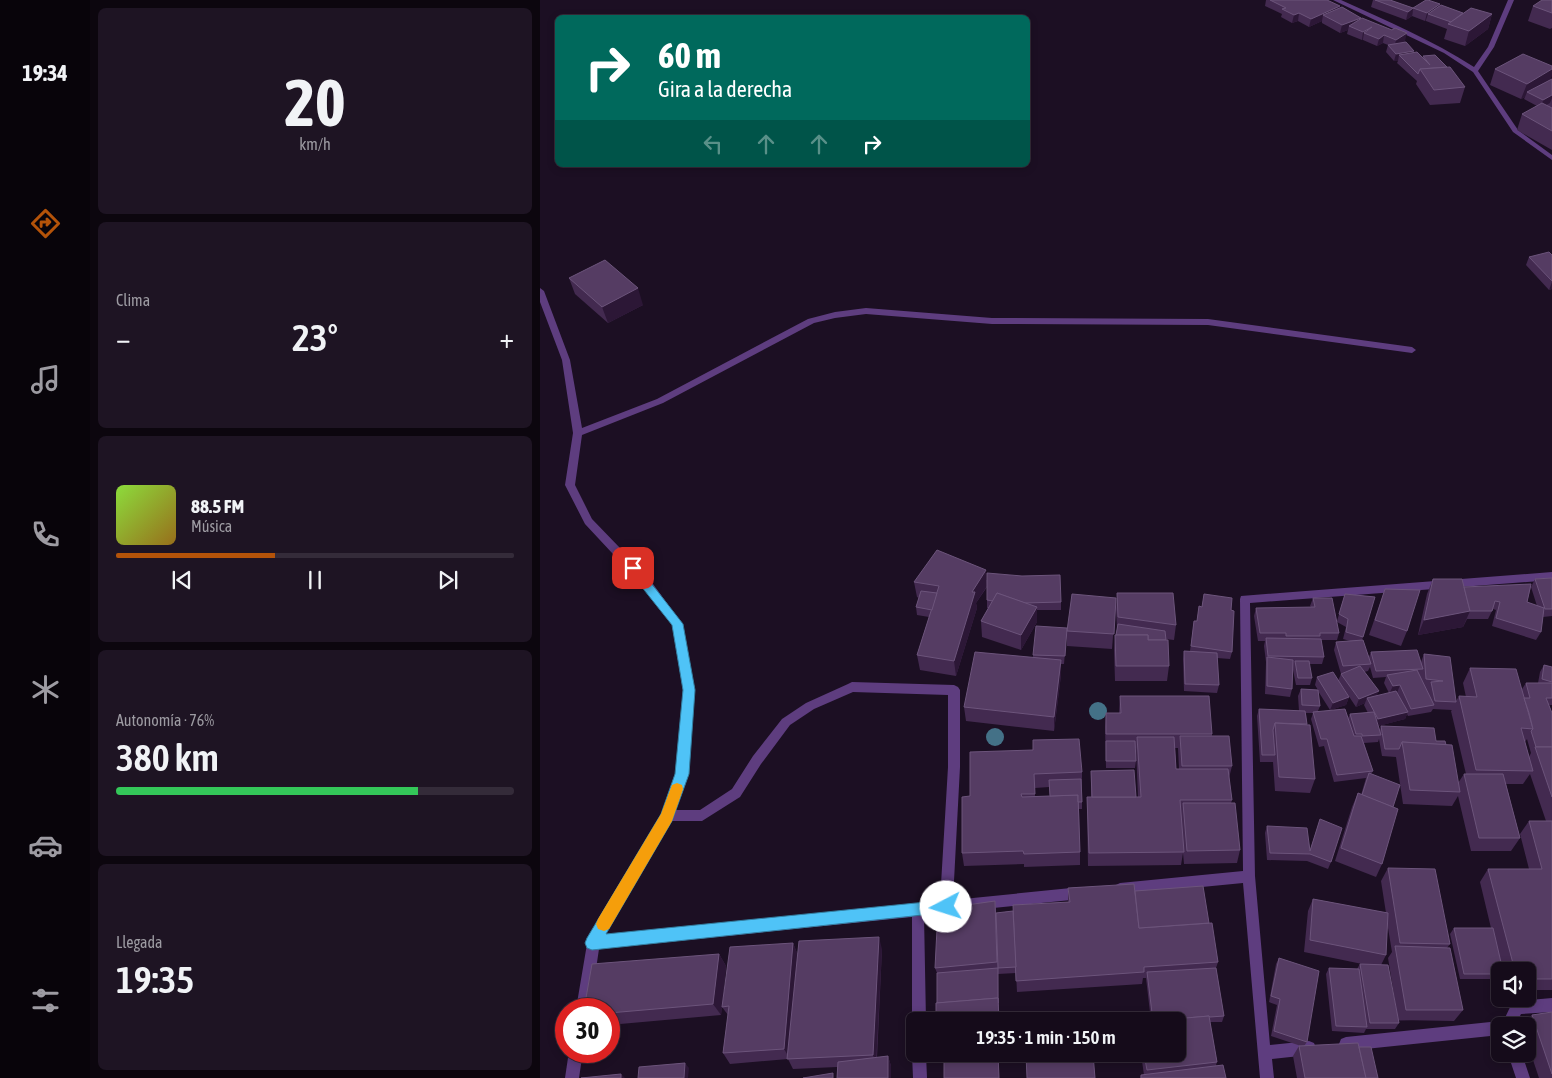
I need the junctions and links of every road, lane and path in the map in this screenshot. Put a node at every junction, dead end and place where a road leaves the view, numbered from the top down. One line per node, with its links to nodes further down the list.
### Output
1 (1336, 0): 3 (street)
2 (1511, 0): 3 (street)
3 (1475, 71): 4 (street)
4 (1552, 158)
5 (540, 291): 7 (street)
6 (1412, 350): 7 (street)
7 (578, 433): 9 (street)
8 (1552, 576): 10 (street)
9 (667, 816): 11 (street); 13 (street)
10 (1249, 876): 11 (street); 19 (street)
11 (946, 907): 12 (street)
12 (918, 910): 13 (street); 17 (street)
13 (592, 943): 14 (street)
14 (584, 998)
15 (1536, 1004): 16 (street)
16 (1552, 1005)
17 (919, 1012)
18 (1491, 1029): 19 (street)
19 (1264, 1053): 25 (street)
20 (919, 1062): 24 (street)
21 (1518, 1062): 26 (street)
22 (574, 1063): 23 (street)
23 (572, 1078)
24 (920, 1078)
25 (1268, 1078)
26 (1523, 1078)

